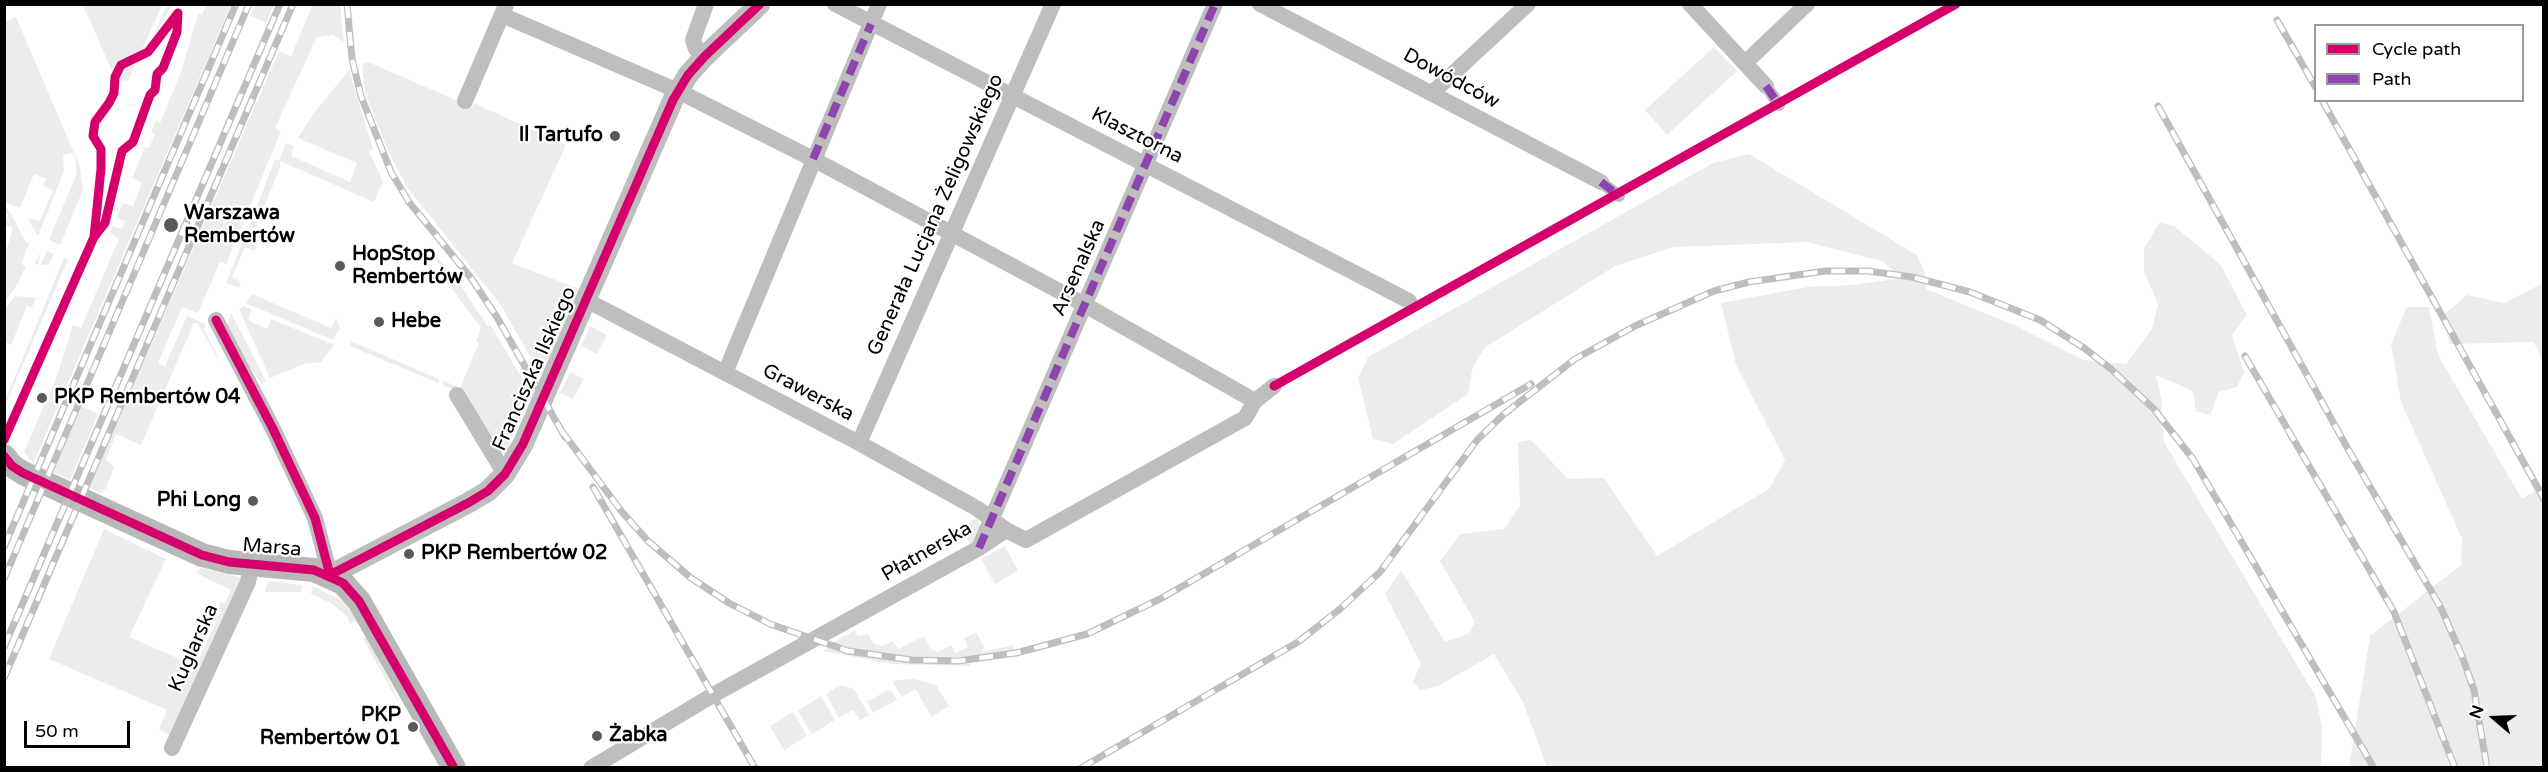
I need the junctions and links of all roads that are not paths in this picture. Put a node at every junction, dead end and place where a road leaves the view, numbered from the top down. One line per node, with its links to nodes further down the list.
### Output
1 (706, 4): 13 (street)
2 (760, 4): 13 (street, Franciszka Ilskiego)
3 (835, 4): 12 (street, Klasztorna)
4 (879, 4): 12 (street)
5 (1053, 4): 18 (street, Generała Lucjana Żeligowskiego)
6 (1215, 4): 22 (street, Arsenalska)
7 (1260, 4): 17 (street, Dowódców)
8 (1528, 4): 17 (street)
9 (1690, 4): 14 (street)
10 (1807, 4): 14 (street)
11 (504, 10): 16 (street); 19 (street)
12 (871, 24): 18 (street, Klasztorna); 21 (street)
13 (705, 56): 16 (street, Franciszka Ilskiego)
14 (1745, 63): 15 (street)
15 (1766, 86): 20 (street)
16 (678, 91): 21 (street); 26 (street, Franciszka Ilskiego)
17 (1432, 93): 23 (street, Dowódców)
18 (1012, 94): 22 (street, Klasztorna); 25 (street, Generała Lucjana Żeligowskiego)
19 (465, 101)
20 (1779, 105)
21 (813, 159): 25 (street); 30 (street)
22 (1146, 164): 27 (street, Klasztorna); 28 (street, Arsenalska)
23 (1601, 182): 24 (street, Dowódców)
24 (1619, 195)
25 (951, 233): 28 (street); 34 (street, Generała Lucjana Żeligowskiego)
26 (586, 300): 30 (street, Grawerska); 36 (street, Franciszka Ilskiego)
27 (1414, 303)
28 (1085, 305): 33 (street); 37 (street, Arsenalska)
29 (216, 320): 41 (street)
30 (724, 373): 34 (street, Grawerska)
31 (1274, 386): 33 (street)
32 (457, 395): 36 (street)
33 (1255, 401): 38 (street)
34 (859, 443): 37 (street, Grawerska)
35 (4, 456): 40 (main road, Marsa)
36 (505, 474): 41 (street, Franciszka Ilskiego)
37 (991, 517): 38 (street, Grawerska); 39 (street, Arsenalska)
38 (1006, 530): 39 (street, Płatnerska)
39 (979, 548): 44 (street, Płatnerska)
40 (251, 565): 41 (main road, Marsa); 42 (street, Kuglarska)
41 (330, 575): 43 (main road, Marsa)
42 (172, 748)
43 (454, 768)
44 (591, 768)

